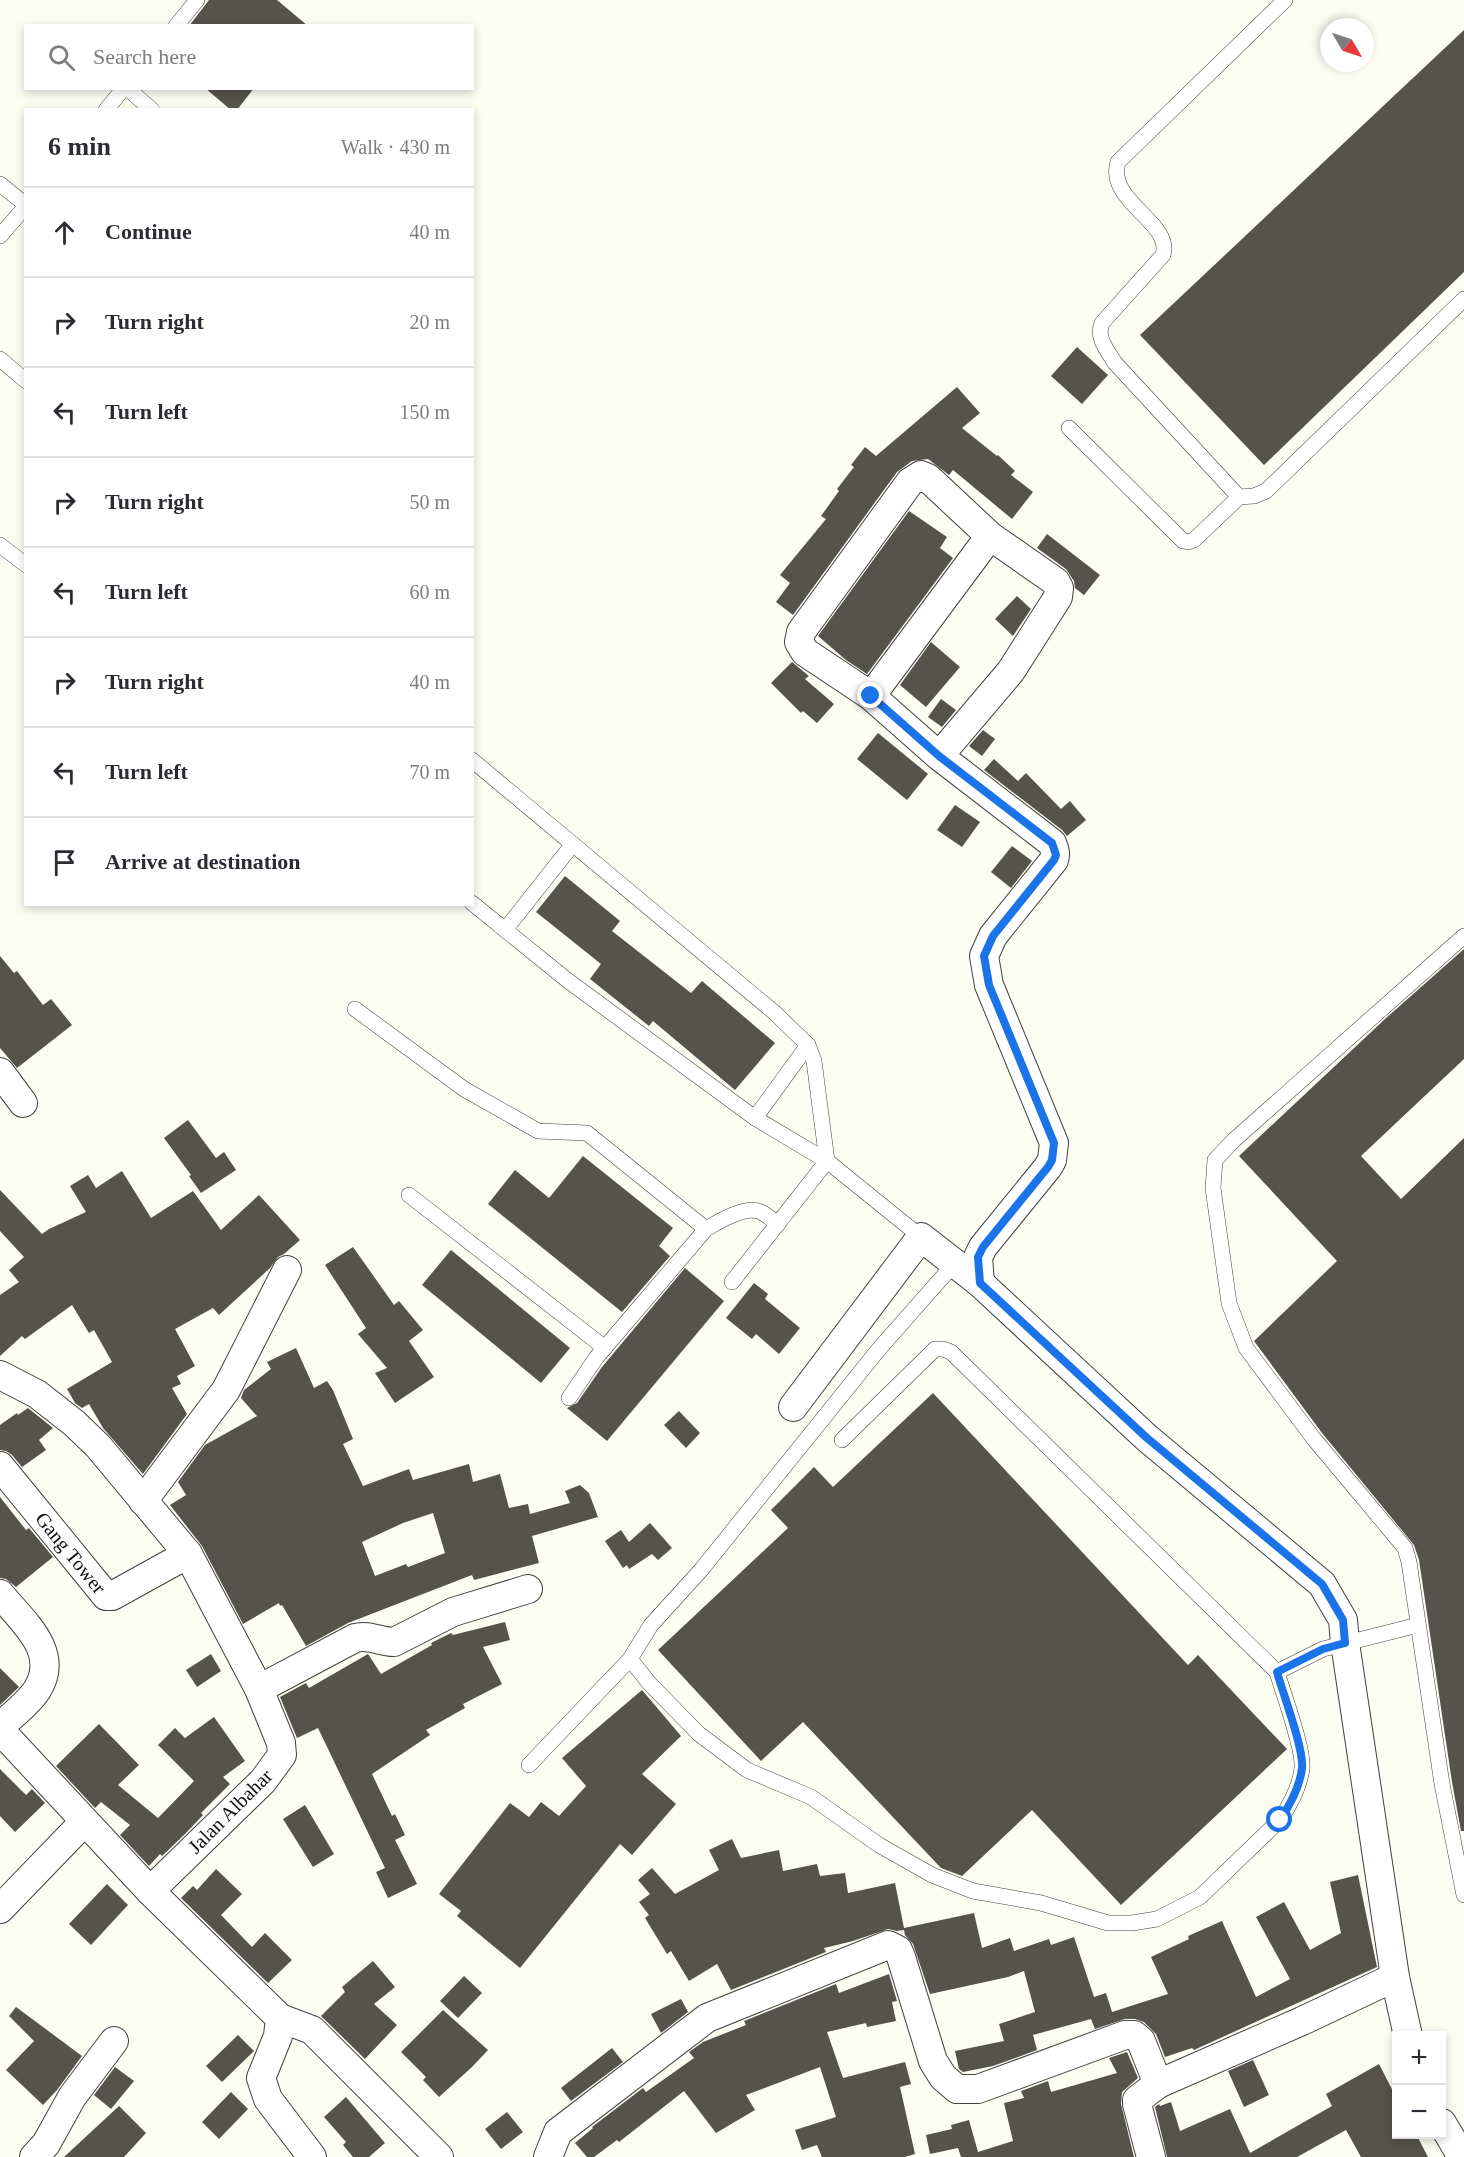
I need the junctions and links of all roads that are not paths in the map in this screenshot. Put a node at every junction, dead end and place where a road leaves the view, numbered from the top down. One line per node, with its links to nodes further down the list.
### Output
1 (197, 0): 3 (lane)
2 (1285, 0): 16 (lane)
3 (178, 24)
4 (123, 90): 6 (lane)
5 (127, 90): 7 (lane)
6 (108, 108)
7 (150, 108)
8 (0, 184): 9 (lane)
9 (24, 203)
10 (24, 207): 11 (lane)
11 (0, 236)
12 (1464, 299): 16 (lane)
13 (0, 359): 14 (lane)
14 (24, 379)
15 (1069, 428): 16 (lane)
16 (1239, 497)
17 (990, 536): 20 (street); 20 (street); 21 (street)
18 (0, 545): 19 (lane)
19 (24, 563)
20 (871, 696): 21 (street)
21 (939, 756): 40 (street)
22 (474, 762): 23 (lane)
23 (573, 844): 25 (lane); 28 (lane)
24 (474, 905): 25 (lane)
25 (505, 930): 31 (lane)
26 (1464, 936): 51 (lane)
27 (355, 1009): 35 (lane)
28 (808, 1046): 31 (lane); 32 (lane)
29 (0, 1072): 30 (street)
30 (24, 1103)
31 (755, 1118): 32 (lane)
32 (826, 1161): 34 (lane); 36 (lane)
33 (409, 1195): 41 (lane)
34 (777, 1224): 35 (lane); 39 (lane)
35 (706, 1229): 41 (lane)
36 (921, 1237): 37 (street); 44 (street)
37 (955, 1263): 40 (street); 53 (lane)
38 (287, 1270): 47 (street)
39 (732, 1282)
40 (980, 1283): 52 (street)
41 (605, 1348): 43 (lane)
42 (0, 1375): 47 (street, Jalan Albahar)
43 (569, 1398)
44 (793, 1407)
45 (842, 1440): 54 (lane)
46 (0, 1466): 48 (street, Gang Tower)
47 (143, 1501): 48 (street, Jalan Albahar)
48 (188, 1554): 55 (street, Jalan Albahar)
49 (528, 1589): 55 (street)
50 (0, 1594): 56 (street)
51 (1412, 1627): 52 (lane); 60 (lane)
52 (1345, 1643): 54 (lane); 62 (street)
53 (630, 1659): 54 (lane); 57 (lane)
54 (1277, 1672)
55 (259, 1689): 59 (street, Jalan Albahar)
56 (0, 1728): 58 (street)
57 (529, 1765)
58 (84, 1822): 59 (street); 61 (street)
59 (150, 1891): 63 (street)
60 (1464, 1895)
61 (0, 1909)
62 (1395, 1977): 64 (street); 66 (street)
63 (280, 2018): 69 (street); 70 (street)
64 (1407, 2031)
65 (114, 2041): 68 (street)
66 (1158, 2084): 71 (street); 72 (street)
67 (1446, 2130): 73 (street)
68 (34, 2157)
69 (312, 2157)
70 (439, 2157)
71 (548, 2157)
72 (1151, 2157)
73 (1462, 2157)

